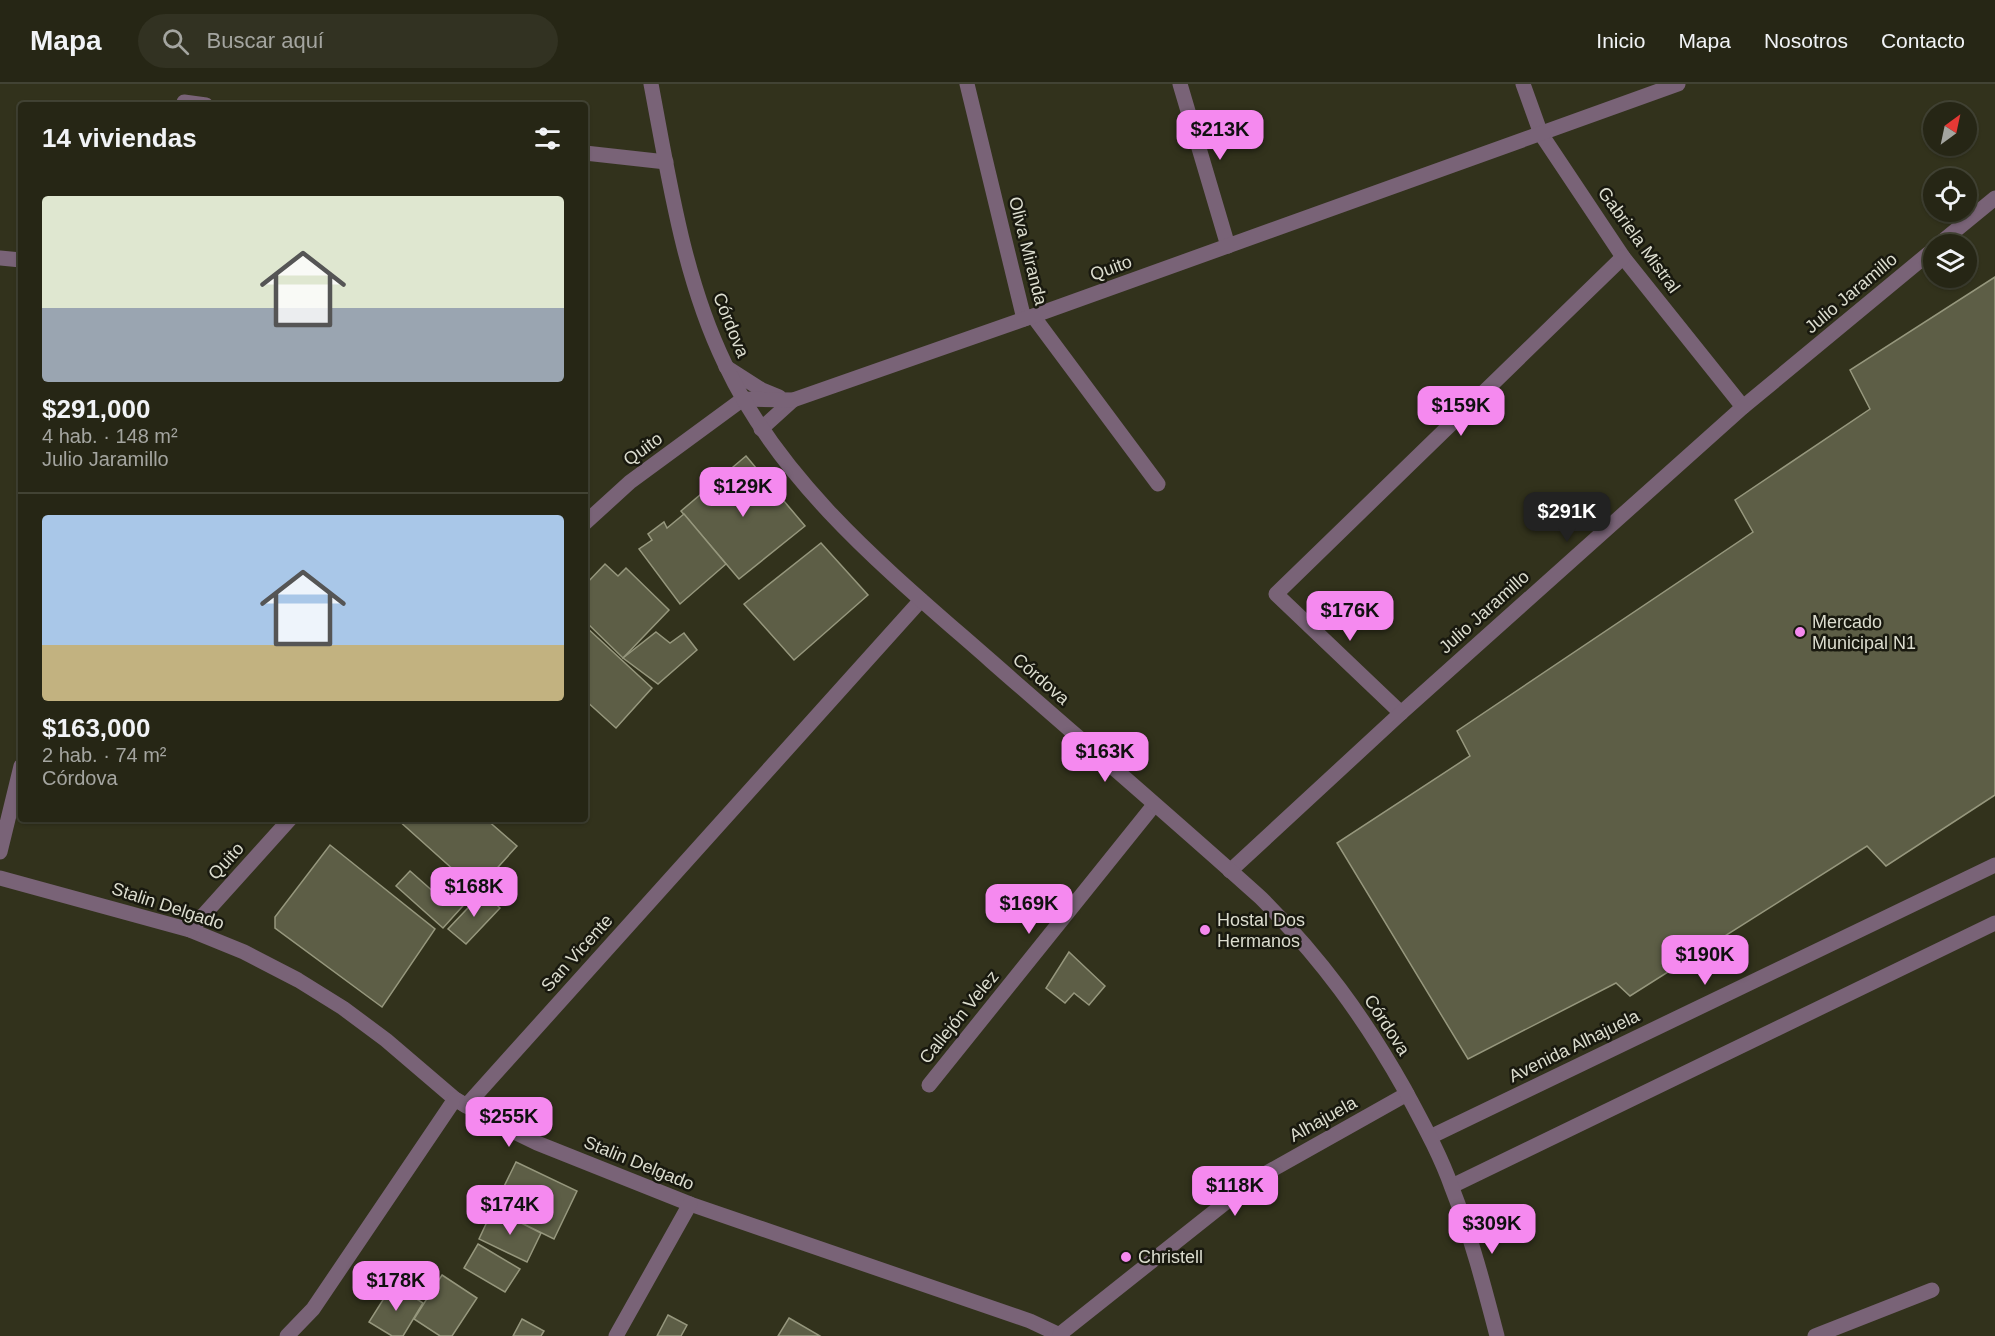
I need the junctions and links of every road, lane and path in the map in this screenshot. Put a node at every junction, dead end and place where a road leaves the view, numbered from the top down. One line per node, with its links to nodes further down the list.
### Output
1 (651, 84): 8 (street, Córdova)
2 (967, 84): 16 (street, Oliva Miranda)
3 (1180, 84): 11 (street)
4 (1523, 84): 6 (street, Gabriela Mistral)
5 (1678, 84): 6 (street, Quito)
6 (1541, 134): 11 (street, Quito); 12 (street, Gabriela Mistral)
7 (588, 153): 8 (street)
8 (666, 162): 17 (street, Córdova)
9 (1995, 198): 10 (street)
10 (1951, 234)
11 (1228, 246): 16 (street, Quito)
12 (1623, 257): 20 (street, Gabriela Mistral); 25 (street)
13 (0, 258): 15 (street)
14 (1923, 258): 20 (street, Julio Jaramillo)
15 (18, 260)
16 (1029, 318): 19 (street, Quito); 22 (street, Oliva Miranda)
17 (726, 367): 18 (street, Córdova); 19 (street)
18 (743, 399): 19 (street, Quito); 21 (street, Córdova); 23 (street, Quito)
19 (793, 400): 21 (street)
20 (1743, 407): 25 (street, Julio Jaramillo)
21 (761, 429): 24 (street, Córdova)
22 (1158, 484)
23 (588, 520)
24 (921, 600): 27 (street, Córdova); 37 (street, San Vicente)
25 (1401, 713): 31 (street, Julio Jaramillo)
26 (18, 778): 29 (street)
27 (1154, 805): 31 (street, Córdova); 35 (street, Callejón Velez)
28 (287, 822): 34 (street, Quito)
29 (0, 852)
30 (1995, 866): 38 (street, Avenida Alhajuela)
31 (1230, 871): 36 (street, Córdova)
32 (0, 878): 34 (street, Stalin Delgado)
33 (1995, 923): 39 (street)
34 (190, 930): 37 (street, Stalin Delgado)
35 (929, 1085)
36 (1407, 1094): 38 (street, Córdova); 42 (street, Alhajuela)
37 (460, 1103): 40 (street, Stalin Delgado); 43 (street, San Vicente)
38 (1430, 1137): 39 (street, Córdova)
39 (1452, 1186): 45 (street, Córdova)
40 (690, 1204): 42 (street, Stalin Delgado); 44 (street)
41 (1932, 1290): 46 (street)
42 (1061, 1335)
43 (287, 1336)
44 (616, 1336)
45 (1497, 1336)
46 (1815, 1336)

